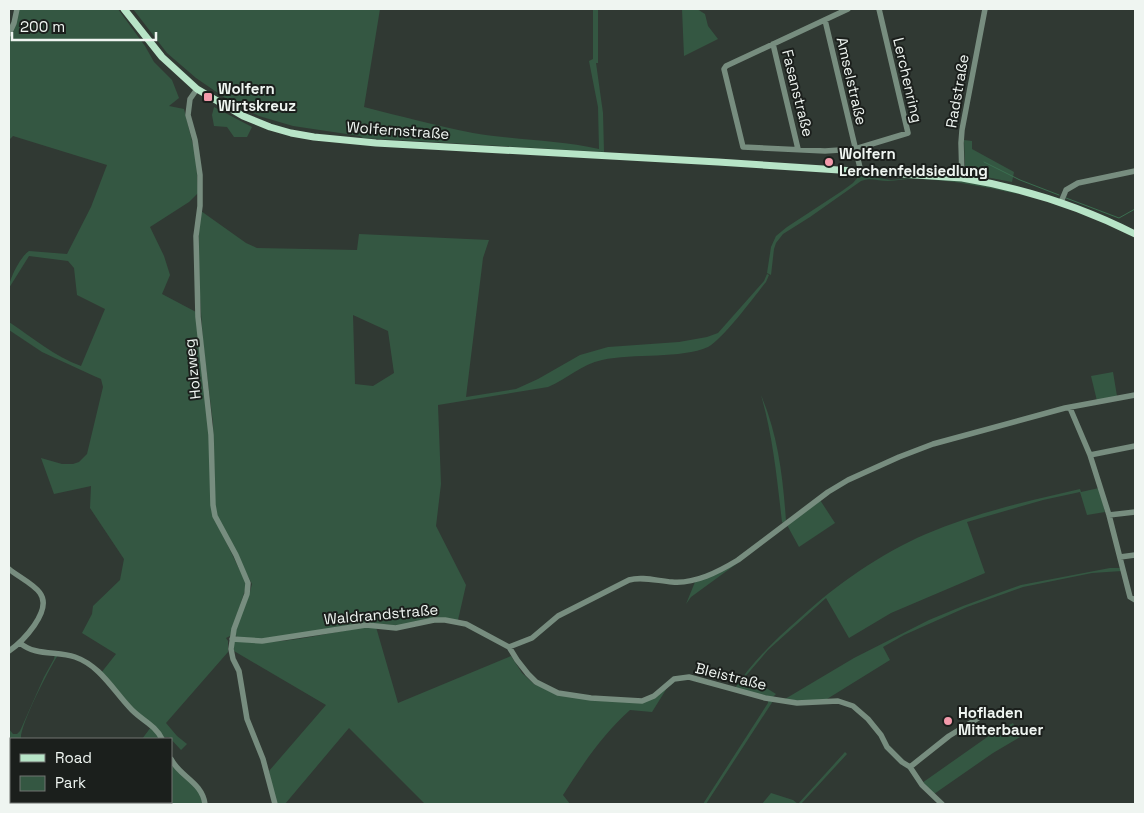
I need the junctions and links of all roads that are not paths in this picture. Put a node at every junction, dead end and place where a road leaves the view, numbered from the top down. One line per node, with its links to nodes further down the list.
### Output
1 (17, 9): 7 (street)
2 (124, 9): 9 (main road, Wolfernstraße)
3 (848, 9): 6 (street, Lerchenring)
4 (878, 9): 11 (street, Lerchenring)
5 (984, 9): 14 (street, Radstraße)
6 (825, 20): 8 (street, Lerchenring); 11 (street, Amselstraße)
7 (9, 34)
8 (772, 44): 10 (street, Fasanstraße); 10 (street, Lerchenring)
9 (197, 89): 12 (main road, Wolfernstraße); 27 (street, Holzweg)
10 (798, 149): 11 (street, Lerchenring)
11 (855, 149): 12 (street)
12 (861, 172): 14 (main road, Wolfernstraße)
13 (1135, 172): 15 (street)
14 (962, 178): 15 (main road, Wolfernstraße)
15 (1061, 202): 16 (main road, Wolfernstraße)
16 (1135, 234)
17 (1135, 395): 18 (street)
18 (1070, 408): 20 (street); 29 (street)
19 (1135, 446): 20 (street)
20 (1090, 455): 22 (street)
21 (1135, 512): 22 (street)
22 (1109, 515): 24 (street)
23 (1135, 555): 24 (street)
24 (1120, 557): 26 (street)
25 (9, 569): 28 (street)
26 (1135, 600)
27 (232, 639): 29 (street, Waldrandstraße); 36 (street)
28 (20, 643): 30 (street); 32 (street)
29 (510, 647): 34 (street, Bleistraße)
30 (9, 651)
31 (980, 717): 34 (street)
32 (161, 738)
33 (172, 760): 35 (street)
34 (910, 767): 37 (street)
35 (205, 804)
36 (275, 804)
37 (942, 804)

